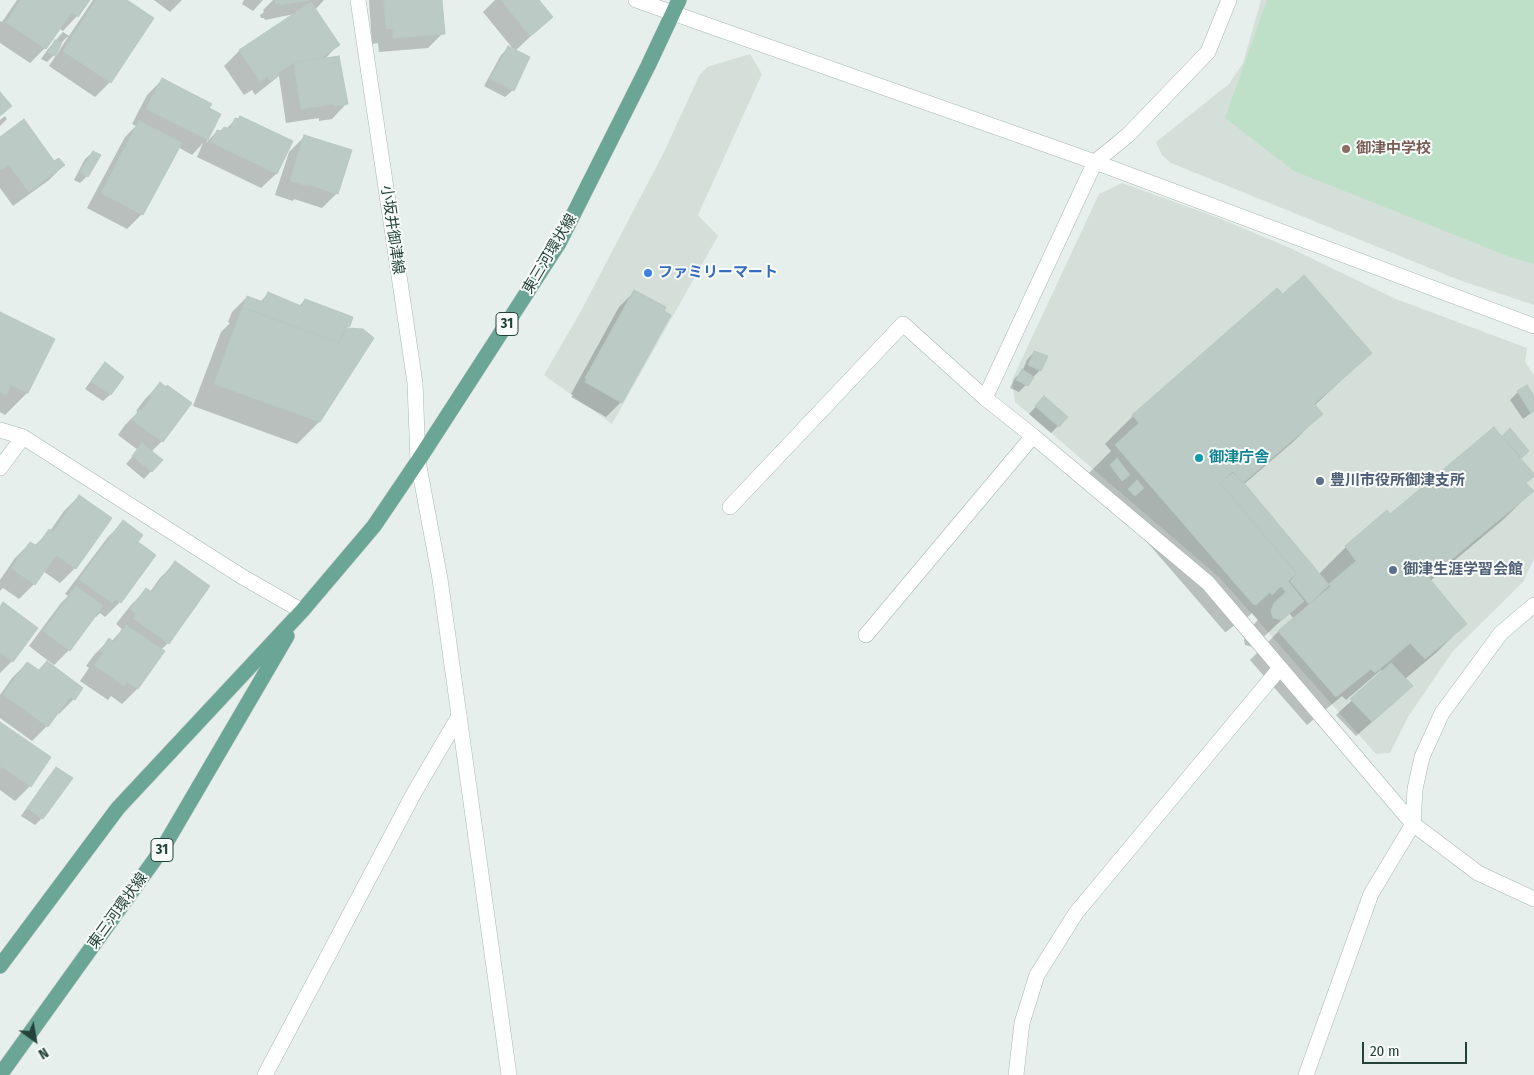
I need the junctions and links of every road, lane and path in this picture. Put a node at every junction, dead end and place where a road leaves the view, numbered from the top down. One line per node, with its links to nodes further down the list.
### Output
1 (358, 0): 11 (street, 小坂井御津線)
2 (636, 0): 4 (street)
3 (1229, 0): 5 (street)
4 (676, 6): 5 (street); 11 (main road, 東三河環状線 / 31)
5 (1095, 162): 6 (street); 7 (street)
6 (1534, 326)
7 (985, 398): 9 (street); 13 (street)
8 (0, 430): 10 (street)
9 (1034, 436): 16 (street); 17 (street)
10 (23, 437): 12 (street); 15 (street)
11 (418, 461): 15 (main road, 東三河環状線 / 31); 18 (street, 小坂井御津線)
12 (0, 468)
13 (730, 507)
14 (1534, 605): 19 (street)
15 (302, 611): 21 (main road, 東三河環状線 / 31); 22 (main road, 東三河環状線 / 31)
16 (866, 635)
17 (1280, 668): 19 (street); 25 (street)
18 (459, 716): 23 (street); 24 (street, 小坂井御津線)
19 (1414, 824): 20 (street); 26 (street)
20 (1534, 899)
21 (0, 966)
22 (0, 1075)
23 (265, 1075)
24 (509, 1075)
25 (1016, 1075)
26 (1306, 1075)

